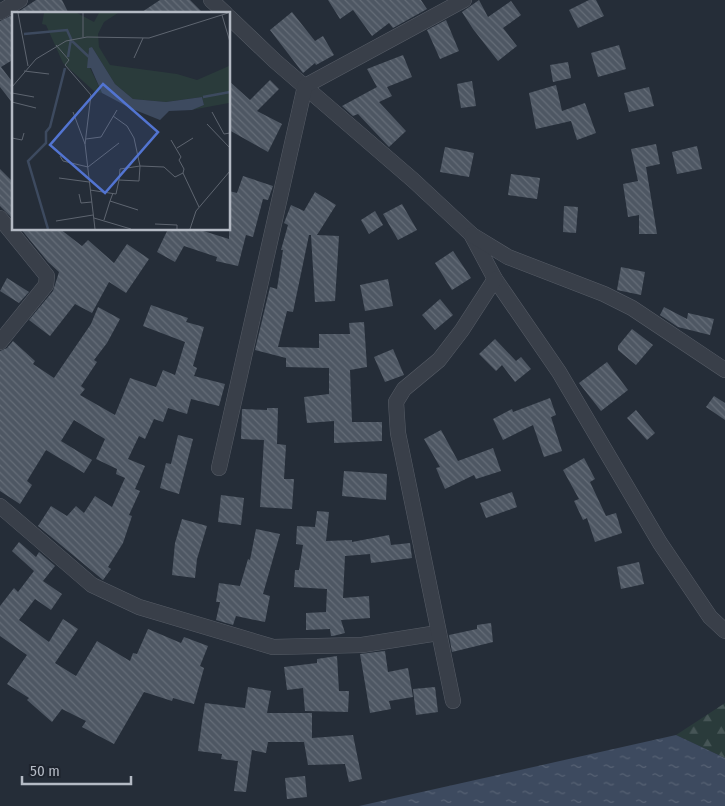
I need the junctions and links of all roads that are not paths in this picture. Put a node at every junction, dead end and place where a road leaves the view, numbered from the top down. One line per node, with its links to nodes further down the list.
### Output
1 (20, 0): 4 (street)
2 (211, 0): 5 (street)
3 (464, 0): 7 (street)
4 (0, 12)
5 (224, 12)
6 (230, 18): 7 (street)
7 (305, 86): 9 (street); 13 (street)
8 (0, 218): 11 (street)
9 (471, 234): 10 (street); 12 (street)
10 (495, 279): 15 (street); 16 (street)
11 (0, 342)
12 (725, 370)
13 (219, 468)
14 (0, 506): 16 (street)
15 (725, 631)
16 (438, 633): 17 (street)
17 (453, 701)

